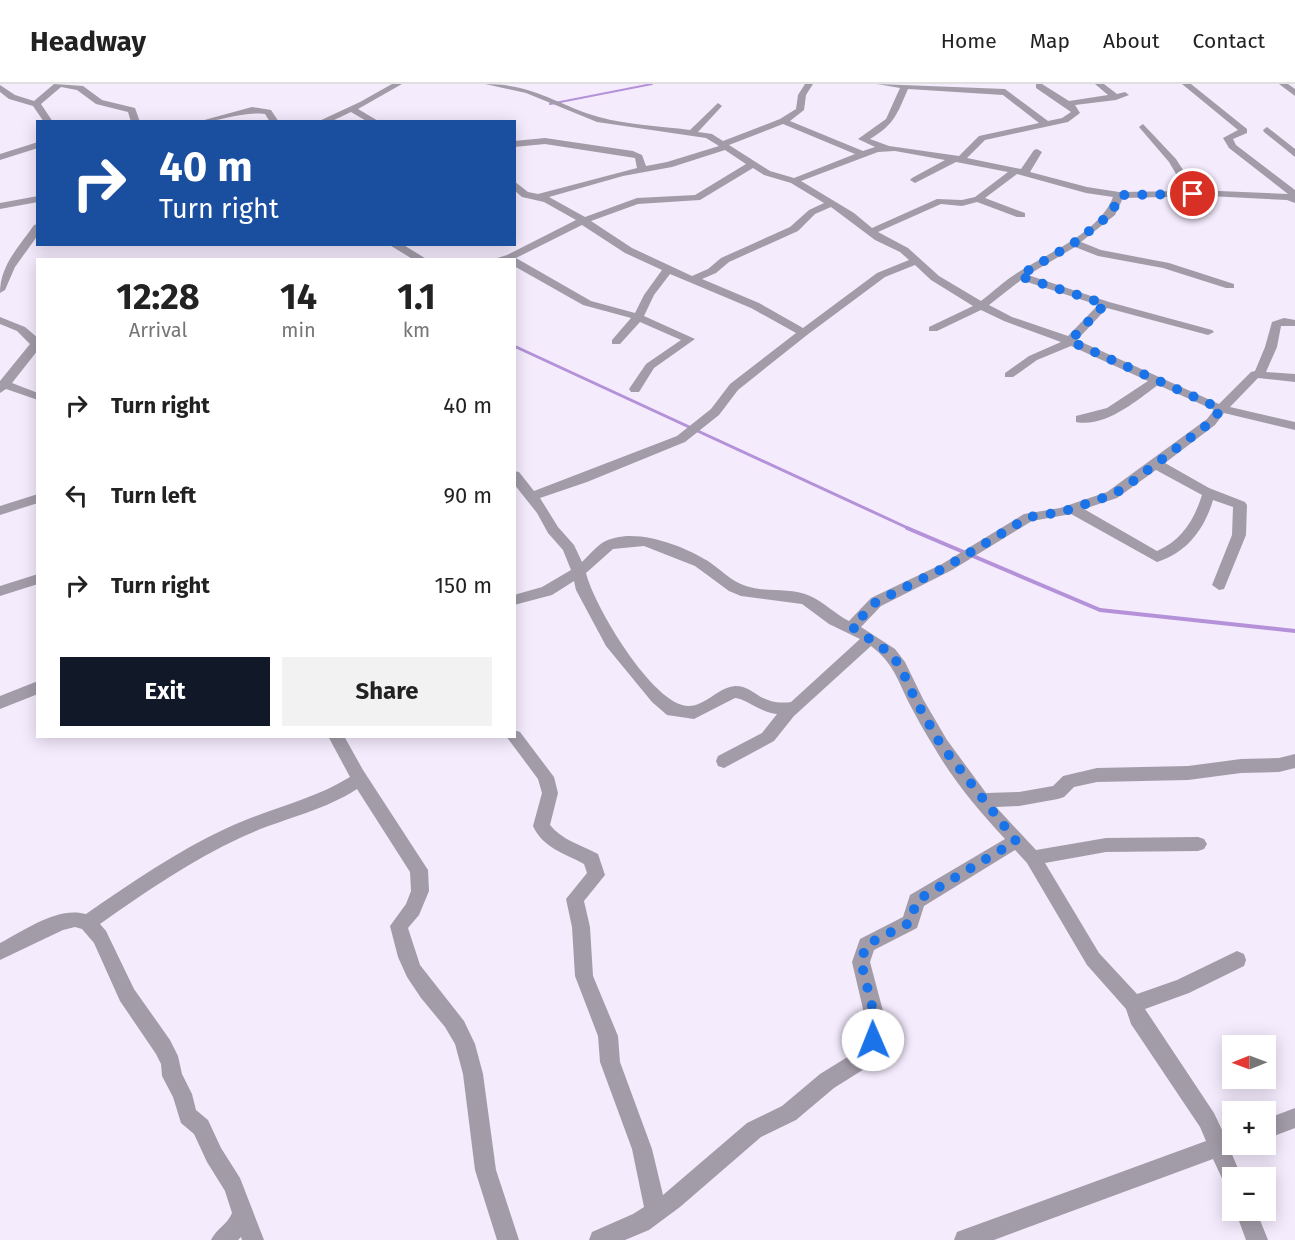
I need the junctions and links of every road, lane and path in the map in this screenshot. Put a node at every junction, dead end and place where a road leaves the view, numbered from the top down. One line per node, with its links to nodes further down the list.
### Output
1 (59, 84): 15 (street); 20 (street)
2 (398, 84): 18 (street)
3 (489, 84): 13 (street)
4 (808, 84): 25 (street)
5 (881, 84): 9 (street)
6 (1100, 84): 16 (street)
7 (1186, 84): 48 (street)
8 (1283, 84): 14 (street)
9 (906, 85): 26 (street); 33 (street)
10 (541, 86): 13 (street)
11 (1039, 86): 16 (street)
12 (0, 88): 15 (street)
13 (528, 91): 29 (street)
14 (1295, 93)
15 (36, 104): 19 (street)
16 (1068, 104): 26 (street)
17 (718, 106): 29 (street)
18 (351, 109): 23 (street); 24 (street)
19 (48, 120)
20 (135, 120)
21 (210, 120): 22 (street)
22 (274, 120)
23 (326, 120)
24 (372, 120)
25 (783, 121): 32 (street); 36 (street)
26 (1046, 124): 38 (street)
27 (1143, 127): 44 (street)
28 (1267, 130): 35 (street)
29 (693, 132): 32 (street)
30 (516, 144): 40 (street)
31 (36, 146): 37 (street)
32 (724, 146): 39 (street); 40 (street)
33 (885, 148): 36 (street); 38 (street)
34 (1037, 152): 41 (street)
35 (1294, 152)
36 (862, 154): 43 (street)
37 (0, 157)
38 (959, 159): 41 (street); 42 (street)
39 (752, 165): 43 (street); 54 (street)
40 (644, 169): 47 (street)
41 (1020, 172): 45 (street); 50 (street)
42 (915, 180)
43 (794, 181): 51 (street)
44 (1193, 194): 45 (street); 48 (street)
45 (1119, 195): 57 (street)
46 (520, 196): 47 (street)
47 (542, 196): 54 (street)
48 (1293, 197)
49 (36, 199): 52 (street)
50 (978, 199): 53 (street); 56 (street)
51 (830, 204): 56 (street); 66 (street)
52 (0, 206)
53 (1021, 215)
54 (584, 221): 60 (street); 64 (street)
55 (36, 229): 63 (street)
56 (873, 231): 62 (street)
57 (1074, 243): 65 (street); 67 (street)
58 (397, 246): 59 (street)
59 (419, 258)
60 (514, 258)
61 (516, 261): 71 (street)
62 (917, 261): 70 (street); 76 (street)
63 (5, 268): 68 (street)
64 (667, 271): 66 (street); 71 (street)
65 (1019, 276): 69 (street); 70 (street)
66 (691, 280): 76 (street)
67 (1230, 286)
68 (0, 290)
69 (1105, 304): 75 (street); 77 (street)
70 (981, 306): 74 (street); 77 (street)
71 (638, 317): 78 (street); 85 (street)
72 (0, 320): 79 (street)
73 (1295, 323): 80 (street)
74 (933, 329)
75 (1208, 332)
76 (803, 333): 93 (street)
77 (1070, 341): 81 (street); 83 (street)
78 (616, 342)
79 (36, 345): 84 (street)
80 (1260, 373): 82 (street); 87 (street)
81 (1009, 375)
82 (1295, 378)
83 (1156, 380): 87 (street); 88 (street)
84 (2, 386): 86 (street)
85 (635, 389)
86 (36, 396)
87 (1221, 409): 89 (street); 90 (street)
88 (1080, 418)
89 (1295, 426)
90 (1156, 464): 92 (street); 95 (street)
91 (516, 477): 93 (street)
92 (1209, 494): 95 (street); 99 (street)
93 (532, 496): 97 (street)
94 (36, 499): 96 (street)
95 (1072, 508): 102 (street)
96 (0, 510)
97 (579, 572): 101 (street); 102 (street); 106 (street)
98 (36, 580): 100 (street)
99 (1219, 585)
100 (0, 591)
101 (516, 599)
102 (852, 627): 103 (street)
103 (870, 638): 106 (street); 112 (street)
104 (36, 688): 105 (street)
105 (0, 703)
106 (795, 708): 109 (street)
107 (337, 738): 111 (street)
108 (516, 738): 124 (street)
109 (724, 761)
110 (1295, 761): 112 (street)
111 (360, 779): 116 (street); 129 (street)
112 (982, 800): 113 (street)
113 (1016, 841): 115 (street); 124 (street)
114 (1198, 844): 115 (street)
115 (1033, 858): 119 (street)
116 (88, 923): 117 (street); 125 (street)
117 (0, 952)
118 (1237, 960): 119 (street)
119 (1134, 1004): 122 (street)
120 (1295, 1118): 121 (street)
121 (1276, 1125)
122 (1222, 1138)
123 (1222, 1145): 131 (street)
124 (656, 1212): 130 (street)
125 (243, 1213): 127 (street); 128 (street)
126 (1249, 1221): 132 (street)
127 (222, 1240)
128 (253, 1240)
129 (508, 1240)
130 (600, 1240)
131 (965, 1240)
132 (1257, 1240)

